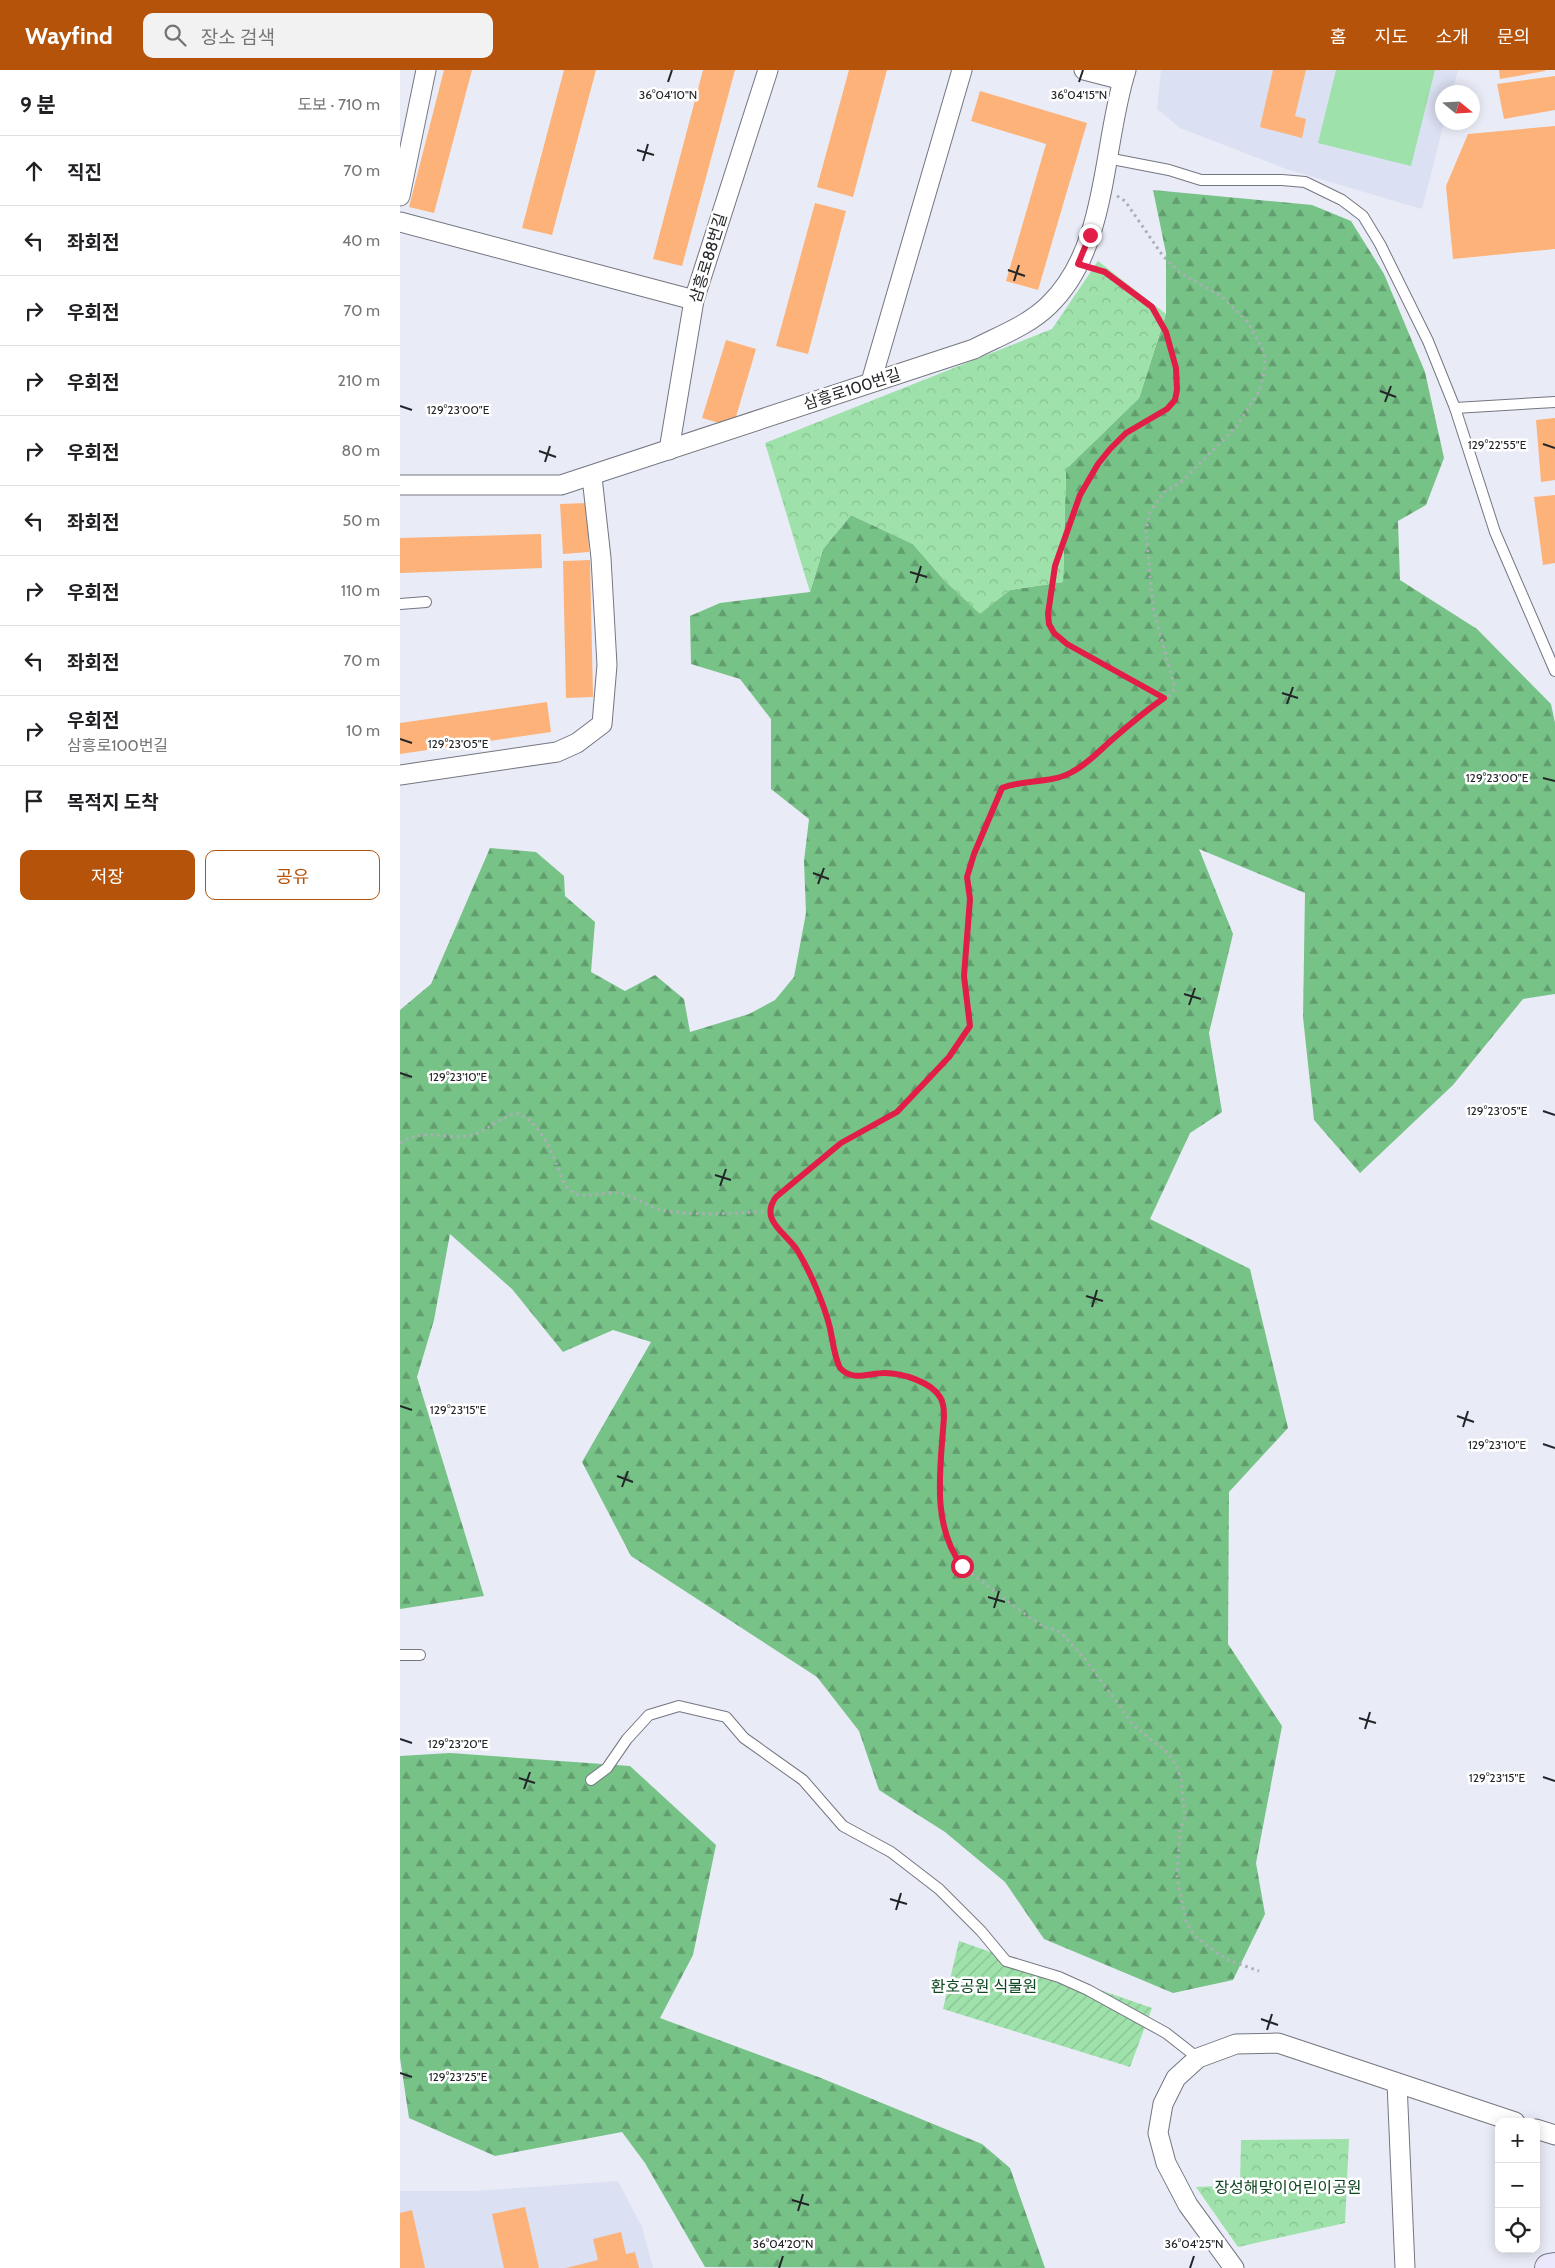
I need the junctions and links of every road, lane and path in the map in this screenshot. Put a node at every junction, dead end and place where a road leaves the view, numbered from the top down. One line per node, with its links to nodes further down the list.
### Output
1 (426, 70): 8 (street)
2 (768, 70): 11 (street, 삼흥로88번길)
3 (962, 70): 12 (street)
4 (1084, 70): 5 (street)
5 (1124, 75): 6 (street, 삼흥로100번길)
6 (1107, 158): 7 (street, 삼흥로100번길); 14 (lane)
7 (1099, 194): 10 (street, 삼흥로100번길); 21 (path)
8 (400, 196)
9 (400, 222): 11 (street)
10 (1078, 264): 12 (street, 삼흥로100번길); 21 (path)
11 (694, 300): 15 (street, 삼흥로88번길)
12 (871, 382): 15 (street, 삼흥로100번길)
13 (1555, 402): 14 (lane)
14 (1455, 408): 20 (lane)
15 (669, 450): 16 (street, 삼흥로100번길)
16 (592, 477): 17 (street, 삼흥로100번길); 22 (street)
17 (400, 485)
18 (426, 602): 19 (lane)
19 (400, 604)
20 (1555, 671)
21 (1164, 698): 24 (path)
22 (400, 775)
23 (400, 1143): 24 (path)
24 (769, 1211): 28 (path)
25 (400, 1655): 26 (lane)
26 (420, 1655)
27 (591, 1780): 29 (lane)
28 (1259, 1971)
29 (1198, 2058): 30 (street); 35 (street)
30 (1397, 2083): 31 (street); 36 (street)
31 (1503, 2118)
32 (1540, 2130): 33 (street)
33 (1555, 2135)
34 (1555, 2267): 37 (street)
35 (1234, 2268)
36 (1405, 2268)
37 (1549, 2268)

